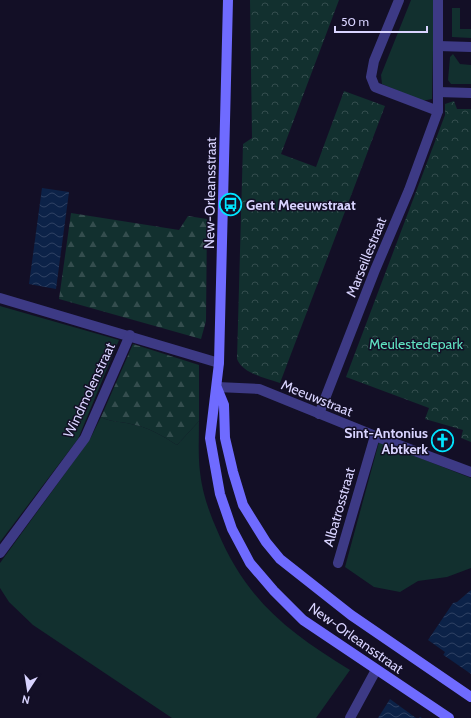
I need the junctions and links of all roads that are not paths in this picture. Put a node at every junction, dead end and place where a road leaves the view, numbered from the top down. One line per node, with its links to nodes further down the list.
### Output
1 (228, 0): 11 (main road, New-Orleansstraat)
2 (399, 0): 8 (street)
3 (438, 0): 4 (street, Marseillestraat)
4 (438, 46): 5 (street); 6 (street, Marseillestraat)
5 (471, 47)
6 (438, 92): 7 (street); 8 (street, Marseillestraat)
7 (471, 93)
8 (438, 111): 13 (street, Marseillestraat)
9 (0, 298): 10 (street)
10 (130, 335): 11 (street); 16 (street, Windmolenstraat)
11 (219, 363): 12 (main road, New-Orleansstraat)
12 (217, 388): 13 (street, Meeuwstraat); 18 (main road, New-Orleansstraat); 19 (main road, New-Orleansstraat)
13 (319, 414): 14 (street, Meeuwstraat)
14 (375, 436): 15 (street, Meeuwstraat); 17 (street, Albatrosstraat)
15 (471, 472)
16 (0, 553)
17 (338, 563)
18 (376, 670): 20 (street); 21 (main road, New-Orleansstraat)
19 (471, 697)
20 (350, 718)
21 (449, 718)

